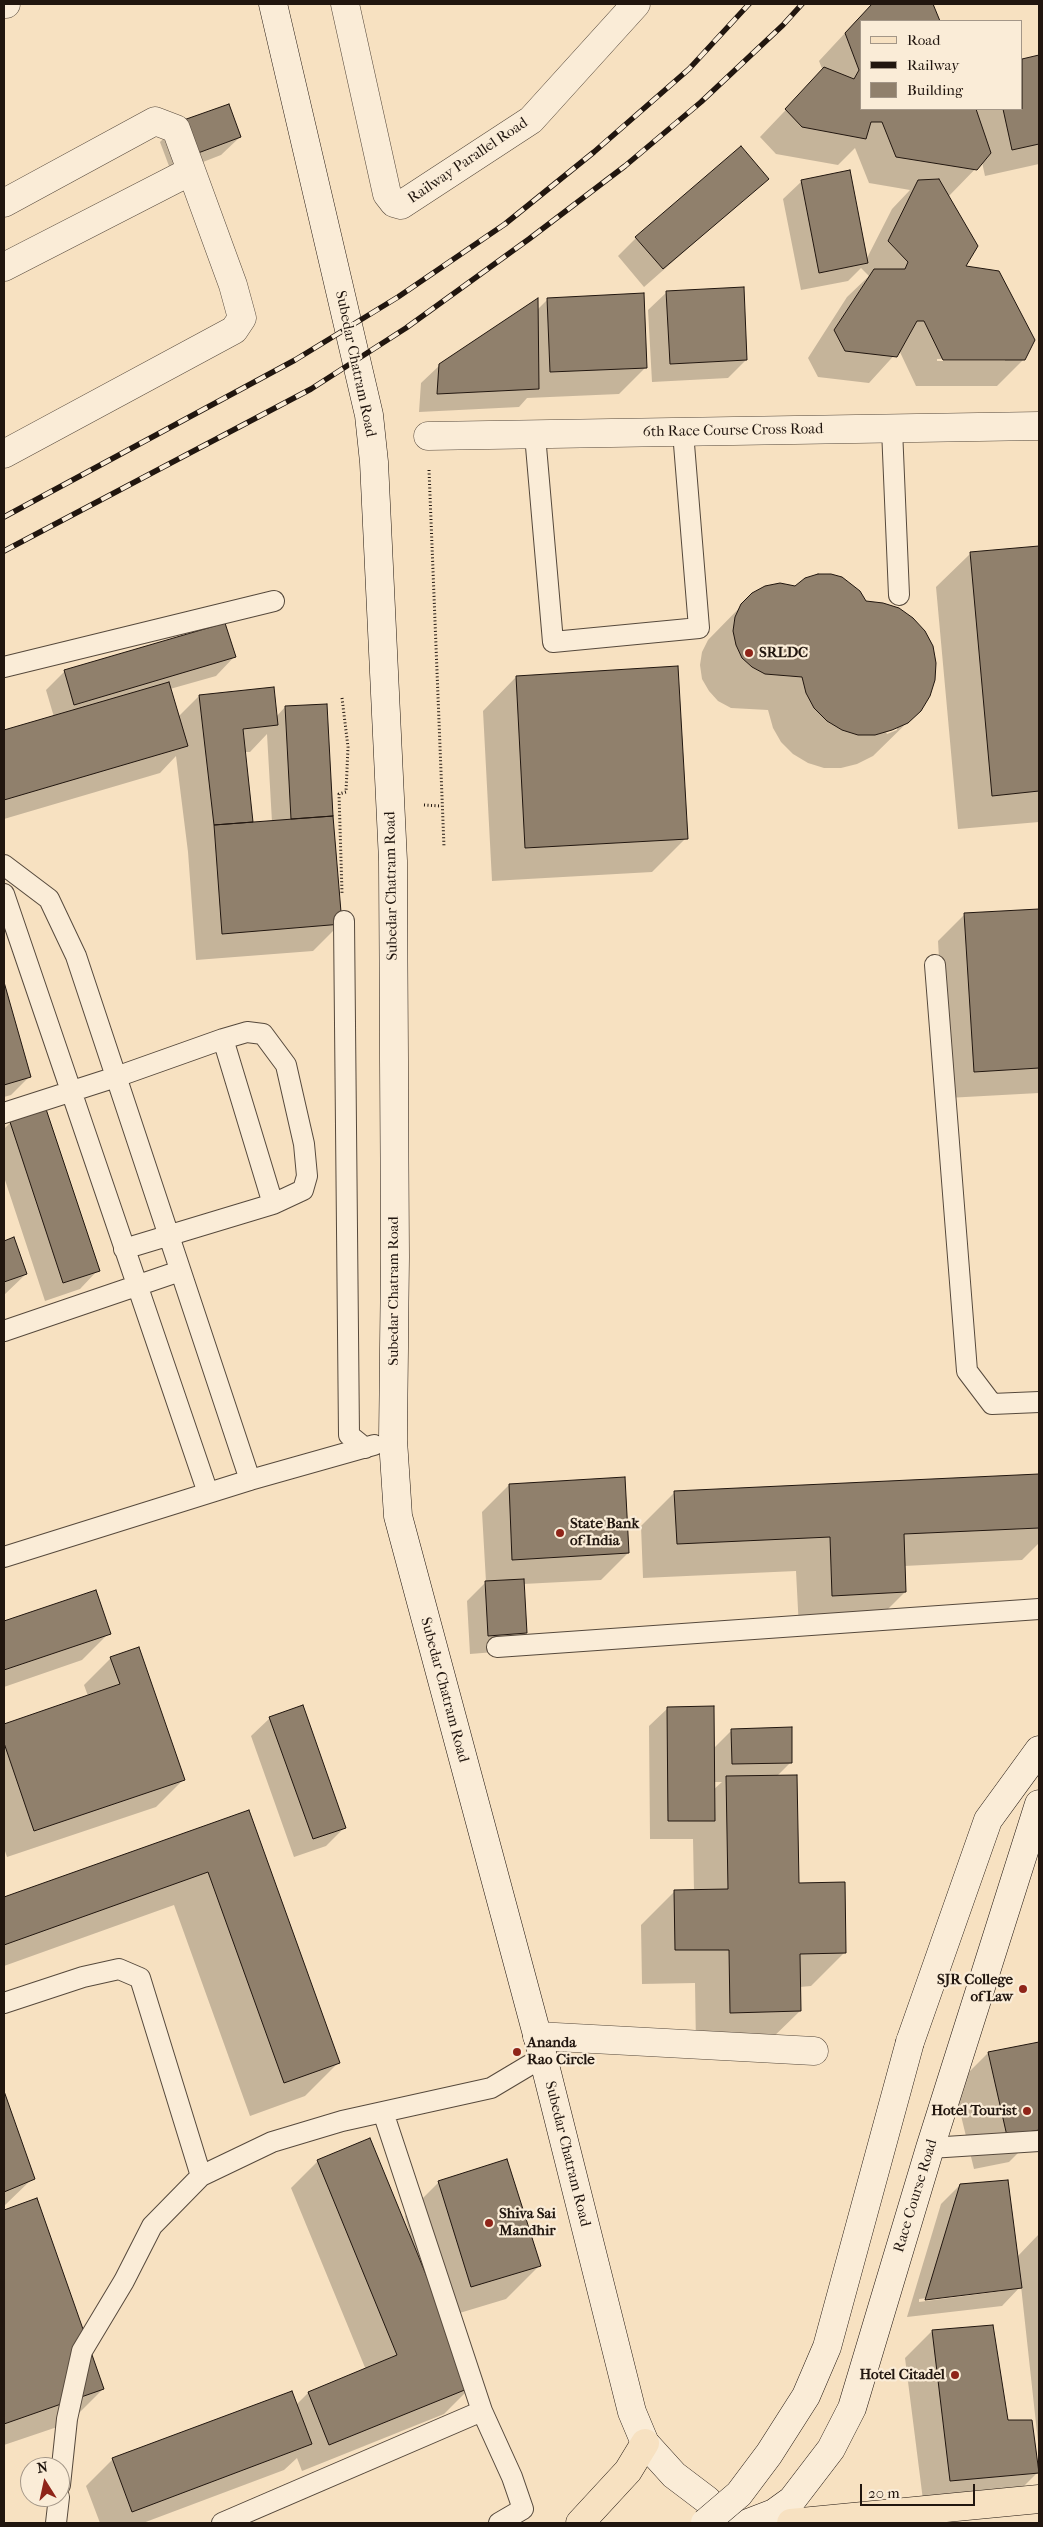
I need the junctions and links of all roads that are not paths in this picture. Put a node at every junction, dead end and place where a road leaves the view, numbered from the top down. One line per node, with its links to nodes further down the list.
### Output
1 (273, 4): 31 (main road, Subedar Chatram Road)
2 (345, 4): 3 (main road, Railway Parallel Road)
3 (636, 4)
4 (191, 171): 5 (main road); 6 (main road); 12 (main road)
5 (4, 202)
6 (4, 267)
7 (1039, 426): 8 (main road, 6th Race Course Cross Road)
8 (892, 429): 9 (main road, 6th Race Course Cross Road); 13 (lane)
9 (683, 432): 10 (main road, 6th Race Course Cross Road); 10 (lane)
10 (535, 435): 11 (main road, 6th Race Course Cross Road)
11 (428, 436)
12 (4, 454)
13 (899, 595)
14 (274, 601): 15 (lane)
15 (4, 667)
16 (4, 865): 21 (lane)
17 (4, 894): 22 (lane)
18 (344, 921): 32 (lane)
19 (935, 965): 30 (lane)
20 (223, 1039): 21 (lane); 24 (lane); 24 (lane)
21 (116, 1077): 22 (lane); 25 (lane)
22 (71, 1091): 23 (lane); 26 (lane)
23 (4, 1113)
24 (273, 1204): 25 (lane)
25 (168, 1235): 26 (lane); 27 (lane)
26 (124, 1249): 28 (lane)
27 (180, 1271): 28 (lane); 33 (lane)
28 (137, 1285): 29 (lane); 34 (lane)
29 (4, 1331)
30 (1039, 1402)
31 (393, 1440): 32 (lane); 41 (main road, Subedar Chatram Road)
32 (365, 1448): 33 (lane)
33 (250, 1480): 34 (lane)
34 (208, 1494): 35 (lane)
35 (4, 1557)
36 (1039, 1610): 37 (lane)
37 (497, 1647)
38 (1039, 1750): 56 (main road, bridge)
39 (1039, 1804): 45 (main road, Race Course Road)
40 (4, 2003): 46 (lane)
41 (540, 2047): 42 (main road); 43 (lane); 48 (main road, Subedar Chatram Road)
42 (814, 2051)
43 (383, 2112): 46 (lane); 47 (lane)
44 (1039, 2141): 45 (lane)
45 (930, 2148): 58 (main road, Race Course Road)
46 (201, 2176): 49 (lane)
47 (482, 2411): 53 (lane); 54 (lane)
48 (646, 2443): 55 (main road); 57 (main road, Subedar Chatram Road)
49 (63, 2457)
50 (1039, 2499): 59 (main road)
51 (58, 2507): 52 (lane)
52 (56, 2523)
53 (222, 2523)
54 (499, 2523)
55 (580, 2523)
56 (705, 2523)
57 (727, 2523)
58 (748, 2523)
59 (792, 2523)

